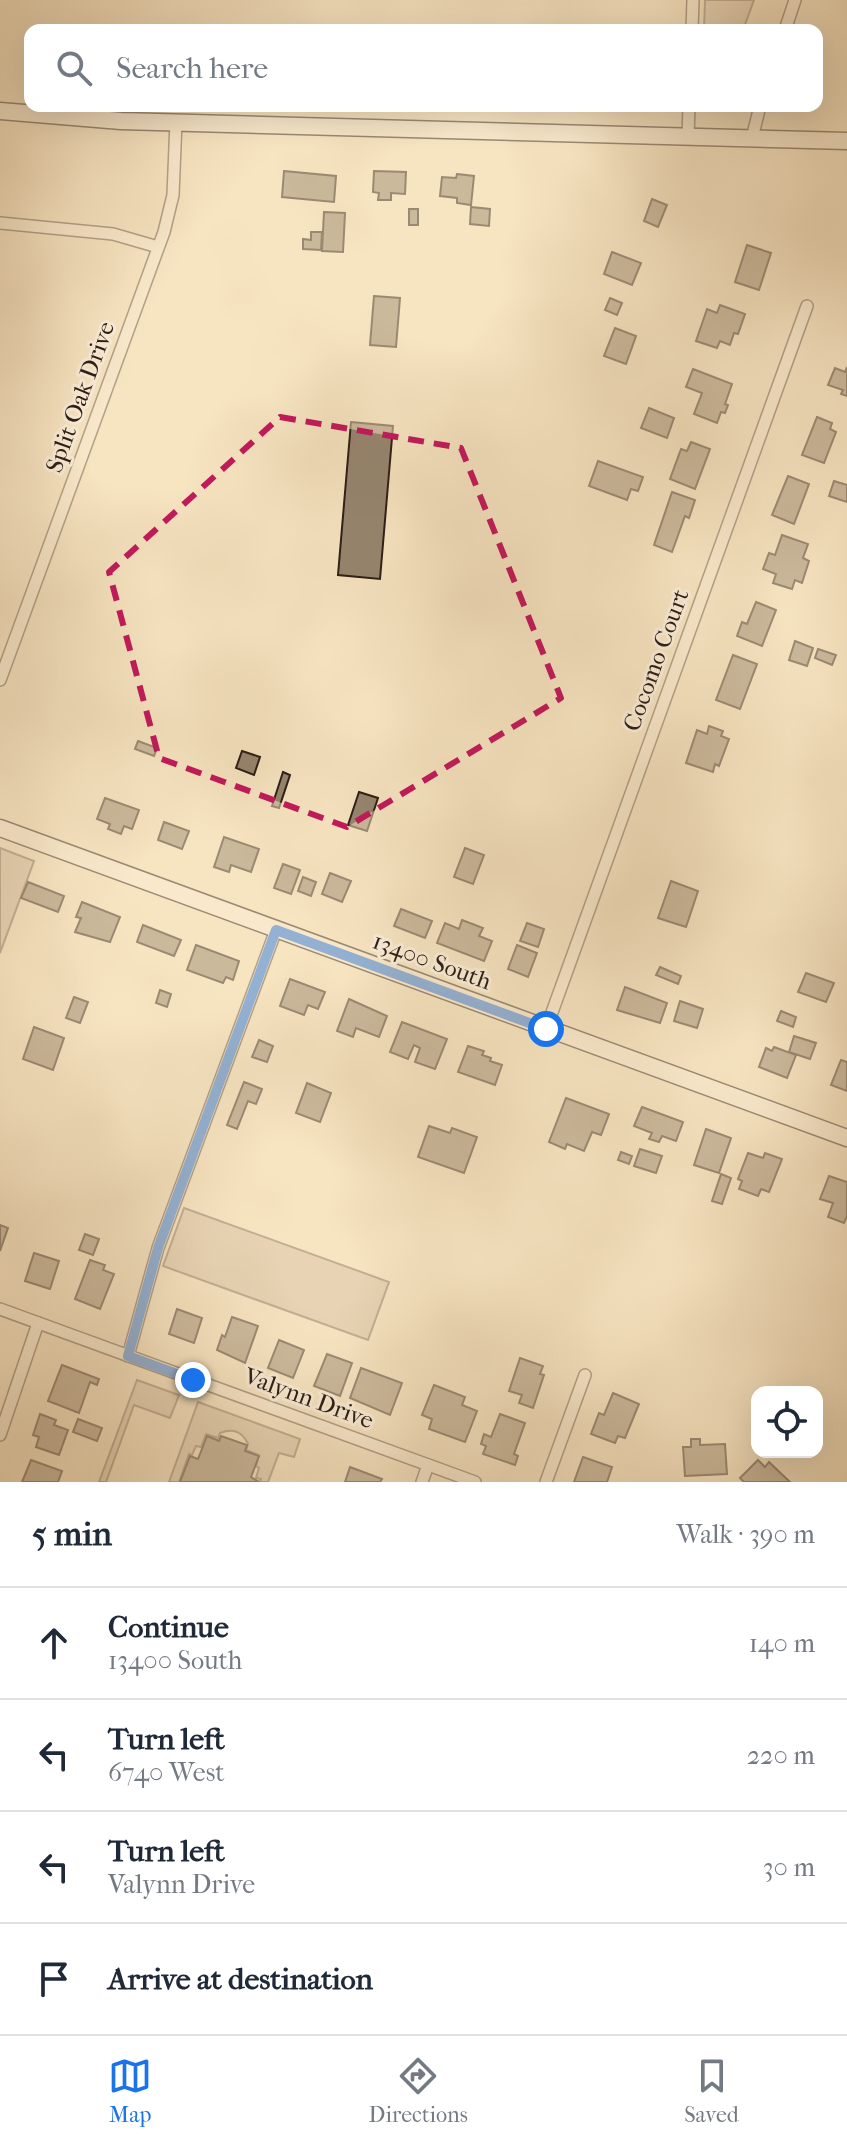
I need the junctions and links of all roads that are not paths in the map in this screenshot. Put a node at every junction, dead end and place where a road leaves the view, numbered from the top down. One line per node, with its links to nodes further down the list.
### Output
1 (693, 0): 3 (street)
2 (795, 0): 4 (street)
3 (692, 24)
4 (787, 24)
5 (0, 111): 8 (street)
6 (689, 112): 9 (street)
7 (758, 112): 10 (street)
8 (176, 122): 9 (street); 13 (street, Split Oak Drive)
9 (688, 138): 10 (street)
10 (752, 138): 11 (street)
11 (847, 141)
12 (0, 223): 13 (street)
13 (158, 247): 15 (street, Split Oak Drive)
14 (807, 306): 18 (street, Cocomo Court)
15 (0, 680)
16 (0, 828): 17 (street, 13400 South)
17 (276, 930): 18 (street, 13400 South); 22 (street)
18 (546, 1029): 19 (street, 13400 South)
19 (847, 1138)
20 (0, 1309): 21 (street, Valynn Drive)
21 (38, 1323): 22 (street, Valynn Drive); 24 (street)
22 (128, 1356): 25 (street, Valynn Drive)
23 (585, 1375): 28 (street)
24 (0, 1435)
25 (428, 1465): 26 (street); 27 (street, Valynn Drive)
26 (422, 1482)
27 (475, 1482)
28 (546, 1482)

